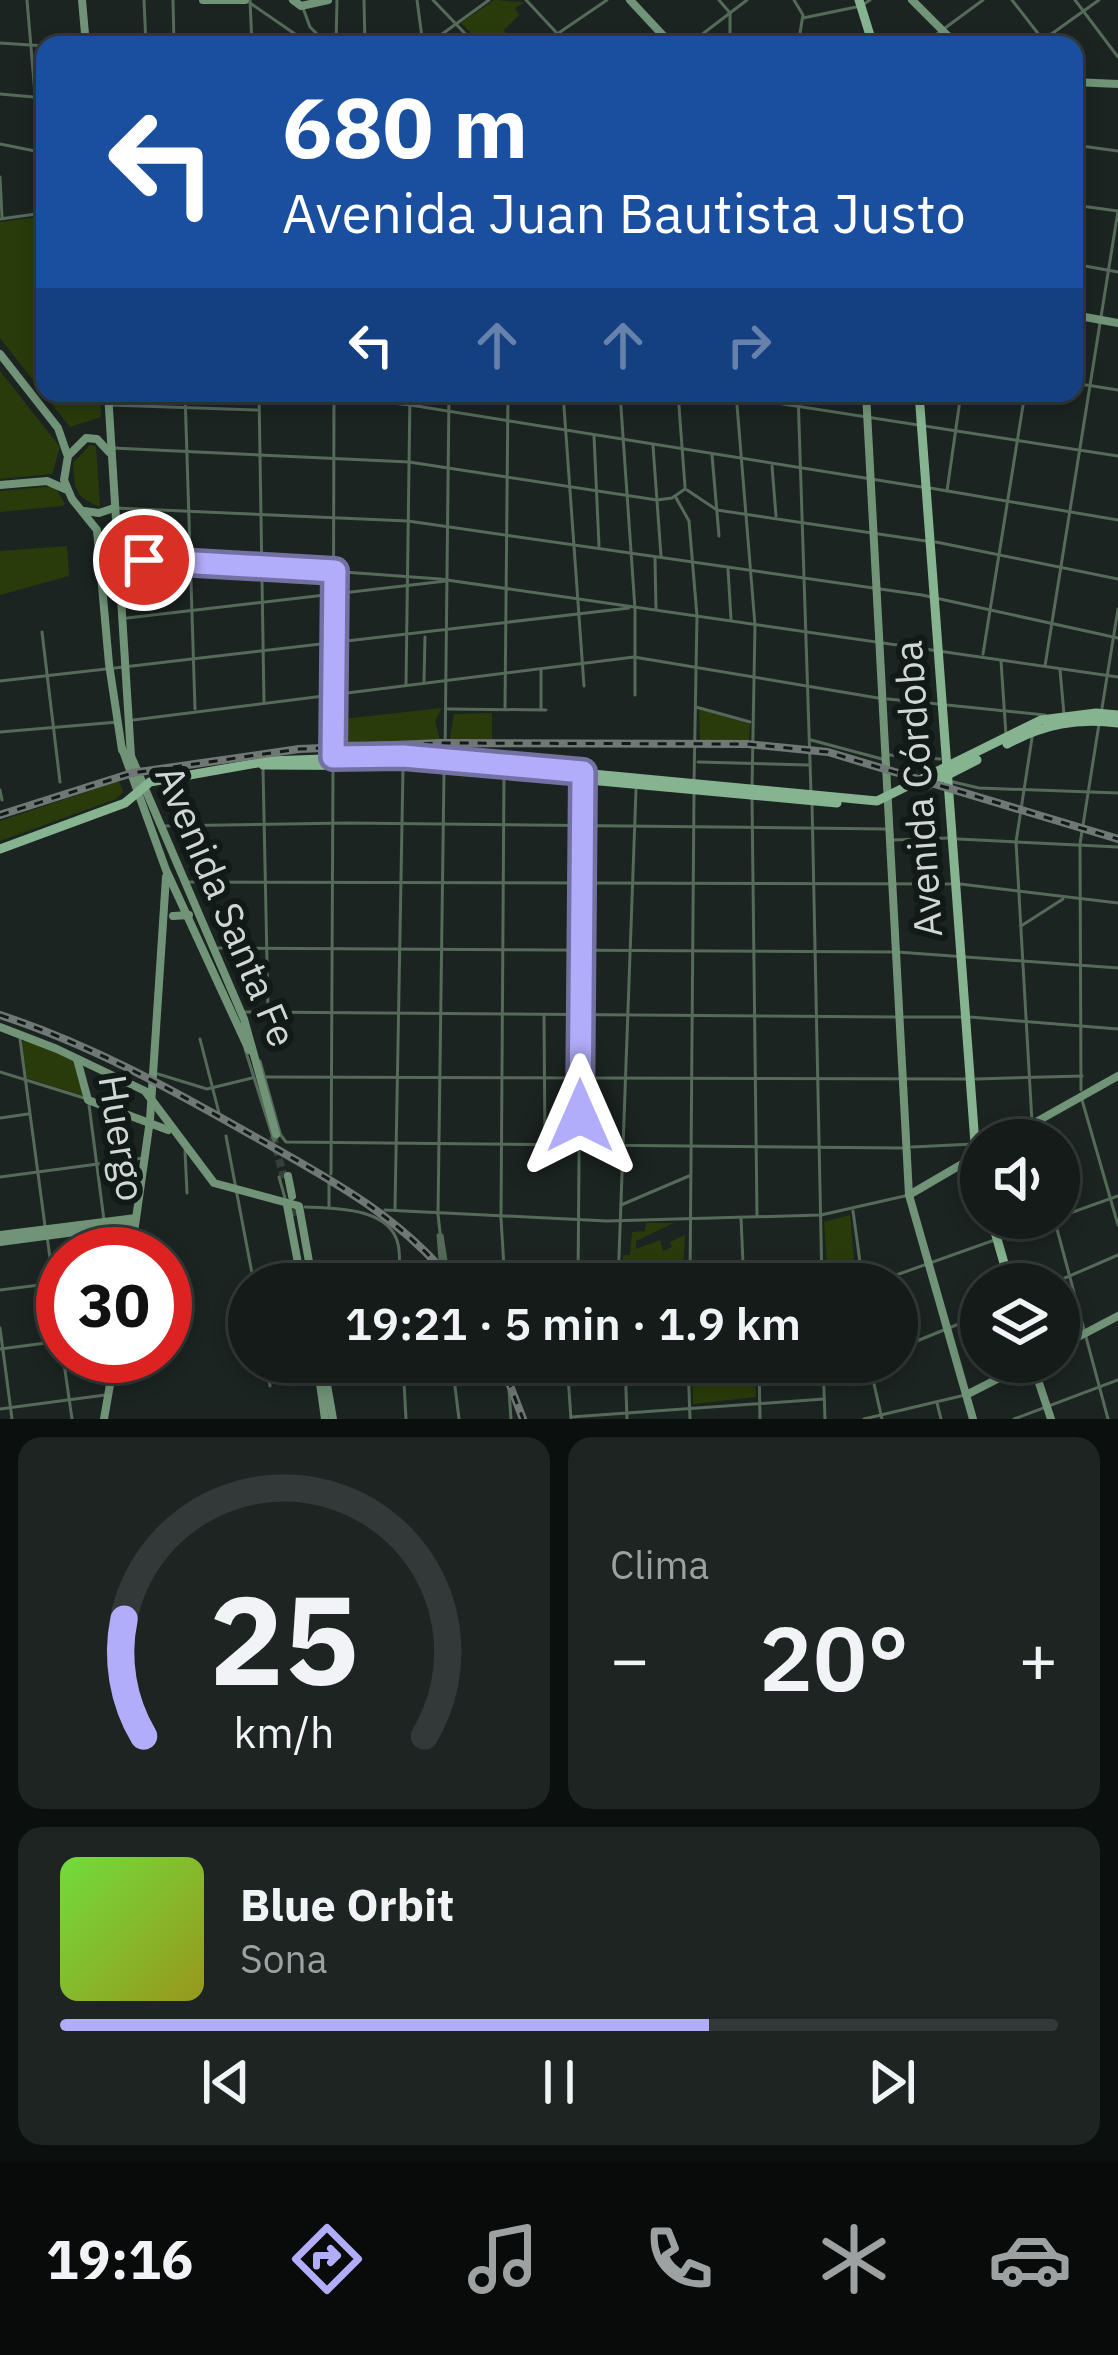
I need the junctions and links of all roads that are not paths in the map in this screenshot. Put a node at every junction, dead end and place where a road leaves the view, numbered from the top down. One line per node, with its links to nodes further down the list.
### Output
1 (27, 0): 53 (street)
2 (82, 0): 31 (main road)
3 (144, 0): 32 (street)
4 (172, 0): 33 (street)
5 (203, 0): 23 (main road)
6 (328, 0): 24 (main road)
7 (337, 0): 37 (street)
8 (364, 0): 38 (street)
9 (417, 0): 39 (street)
10 (434, 0): 29 (street)
11 (489, 0): 29 (street)
12 (526, 0): 30 (street)
13 (607, 0): 30 (street)
14 (630, 0): 43 (main road)
15 (719, 0): 27 (street)
16 (747, 0): 27 (street)
17 (794, 0): 28 (street)
18 (912, 0): 48 (main road)
19 (983, 0): 49 (street)
20 (1012, 0): 50 (street)
21 (1075, 0): 26 (street)
22 (1099, 0): 26 (street)
23 (249, 1): 34 (street); 35 (street)
24 (297, 2): 36 (street)
25 (864, 2): 28 (street); 47 (main road)
26 (1083, 11): 51 (street); 55 (street)
27 (730, 13): 44 (street); 45 (street)
28 (803, 18): 46 (street)
29 (457, 23): 40 (street); 41 (street)
30 (558, 34): 42 (street)
31 (85, 36)
32 (146, 36)
33 (174, 36)
34 (251, 36)
35 (297, 36)
36 (319, 36)
37 (336, 36)
38 (365, 36)
39 (423, 36)
40 (438, 36)
41 (468, 36)
42 (555, 36)
43 (664, 36)
44 (700, 36)
45 (730, 36)
46 (800, 36)
47 (871, 36)
48 (945, 36)
49 (947, 36)
50 (1040, 36)
51 (1053, 36)
52 (0, 43): 53 (street)
53 (29, 45): 54 (street); 61 (street)
54 (36, 45)
55 (1118, 58)
56 (1118, 73): 58 (street)
57 (1083, 82): 58 (main road)
58 (1104, 83): 59 (main road)
59 (1118, 84)
60 (0, 94): 61 (street)
61 (34, 97): 62 (street)
62 (36, 111)
63 (0, 144): 65 (street)
64 (1083, 146): 66 (street)
65 (36, 152)
66 (1118, 152)
67 (0, 177): 71 (street)
68 (1083, 206): 69 (street)
69 (1118, 211): 73 (street)
70 (36, 213): 71 (street)
71 (1, 218)
72 (1083, 266): 73 (street)
73 (1110, 270): 74 (street); 76 (street)
74 (1118, 272)
75 (1083, 317): 76 (main road)
76 (1101, 320): 77 (main road); 80 (street)
77 (1118, 323)
78 (0, 354): 82 (main road)
79 (1083, 384): 80 (street)
80 (1090, 385): 81 (street); 118 (street)
81 (1118, 389)
82 (36, 400)
83 (38, 402): 109 (main road)
84 (109, 402): 102 (main road, Avenida Santa Fe)
85 (186, 402): 103 (street)
86 (259, 402): 104 (street)
87 (334, 402): 125 (street)
88 (387, 402): 100 (street)
89 (448, 402): 105 (street)
90 (508, 402): 107 (street)
91 (563, 402): 111 (street)
92 (621, 402): 115 (street)
93 (679, 402): 117 (street)
94 (737, 402): 126 (street)
95 (780, 402): 101 (street)
96 (866, 402): 106 (main road)
97 (920, 402): 108 (main road, Avenida Córdoba)
98 (960, 402): 110 (street)
99 (1023, 402): 114 (street)
100 (410, 405): 105 (street); 127 (street)
101 (798, 405): 106 (street); 130 (street)
102 (109, 409): 103 (street); 113 (main road); 119 (main road, Avenida Santa Fe)
103 (186, 409): 104 (street); 120 (street)
104 (259, 410): 122 (street)
105 (448, 411): 107 (street); 131 (street)
106 (867, 415): 108 (street); 133 (main road)
107 (507, 421): 111 (street); 132 (street)
108 (921, 424): 110 (street); 138 (main road, Avenida Córdoba)
109 (58, 428): 113 (main road); 123 (main road)
110 (956, 428): 114 (street); 141 (street)
111 (565, 430): 112 (street); 136 (street)
112 (594, 435): 115 (street); 140 (street)
113 (90, 438): 119 (main road); 123 (main road)
114 (1017, 439): 118 (street); 145 (street)
115 (623, 440): 116 (street); 142 (street)
116 (653, 444): 117 (street); 144 (street)
117 (683, 448): 121 (street); 137 (street)
118 (1080, 449): 124 (street); 150 (street)
119 (111, 450): 120 (street); 146 (main road, Avenida Santa Fe)
120 (187, 451): 122 (street); 148 (street)
121 (712, 453): 126 (street); 149 (street)
122 (260, 454): 125 (street); 151 (street)
123 (68, 456): 129 (main road)
124 (1118, 456)
125 (334, 458): 127 (street); 153 (street)
126 (741, 458): 128 (street); 152 (street)
127 (409, 462): 131 (street); 156 (street)
128 (771, 463): 130 (street); 154 (street)
129 (64, 467): 134 (main road); 139 (main road)
130 (800, 467): 133 (street); 157 (street)
131 (448, 468): 132 (street); 158 (street)
132 (507, 477): 136 (street); 160 (street)
133 (872, 479): 138 (street); 159 (main road)
134 (43, 482): 135 (main road); 139 (main road)
135 (0, 485)
136 (569, 486): 140 (street); 163 (street)
137 (685, 488): 143 (street); 149 (street)
138 (926, 488): 141 (street); 162 (main road, Avenida Córdoba)
139 (66, 490): 147 (main road)
140 (597, 490): 142 (street); 164 (street)
141 (947, 491): 145 (street)
142 (627, 494): 144 (street); 165 (street)
143 (675, 496): 144 (street); 171 (street)
144 (657, 500): 167 (street)
145 (1007, 501): 150 (street); 166 (street)
146 (114, 508): 147 (main road); 148 (street); 168 (main road, Avenida Santa Fe)
147 (82, 510): 169 (main road, Avenida Santa Fe)
148 (189, 510): 151 (street); 170 (street)
149 (717, 510): 152 (street); 161 (street)
150 (1069, 511): 155 (street); 174 (street)
151 (260, 513): 153 (street); 172 (street)
152 (746, 513): 154 (street); 175 (street)
153 (335, 518): 156 (street); 176 (street)
154 (776, 518): 157 (street)
155 (1118, 520)
156 (408, 521): 158 (street); 177 (street)
157 (803, 523): 159 (street); 178 (street)
158 (448, 527): 160 (street); 180 (street)
159 (876, 534): 162 (street); 182 (main road)
160 (507, 535): 163 (street); 183 (street)
161 (719, 536)
162 (930, 541): 166 (street); 185 (main road, Avenida Córdoba)
163 (574, 544): 164 (street); 186 (street)
164 (599, 548): 165 (street)
165 (631, 553): 167 (street); 188 (street)
166 (999, 555): 174 (street); 192 (street)
167 (658, 558): 171 (street); 191 (street)
168 (118, 559): 169 (street); 170 (street); 195 (main road, Avenida Santa Fe)
169 (99, 560): 195 (main road, Avenida Santa Fe)
170 (190, 562): 172 (street); 190 (street)
171 (692, 562): 173 (street); 194 (street)
172 (261, 566): 176 (street); 187 (street)
173 (728, 567): 175 (street); 196 (street)
174 (1061, 567): 179 (street); 197 (street)
175 (751, 570): 178 (street); 199 (street)
176 (335, 571): 177 (street); 184 (street)
177 (407, 576): 180 (street); 181 (street)
178 (804, 578): 182 (street); 203 (street)
179 (1118, 579)
180 (447, 581): 181 (street); 183 (street); 200 (street)
181 (406, 587): 184 (street); 204 (street)
182 (879, 589): 185 (street); 207 (main road)
183 (506, 590): 186 (street); 198 (street)
184 (335, 595): 187 (street); 206 (street)
185 (933, 597): 192 (street); 208 (main road, Avenida Córdoba)
186 (578, 600): 188 (street); 193 (street)
187 (262, 602): 190 (street); 209 (street)
188 (632, 609): 191 (street); 193 (street); 211 (street)
189 (1118, 609): 205 (street)
190 (192, 610): 195 (street); 213 (street)
191 (656, 610): 194 (street)
192 (990, 610): 197 (street); 210 (street)
193 (579, 616): 198 (street); 214 (street)
194 (697, 616): 196 (street); 218 (street)
195 (113, 619): 216 (main road, Avenida Santa Fe); 217 (main road, Avenida Santa Fe)
196 (731, 621): 199 (street)
197 (1052, 623): 205 (street); 215 (street)
198 (506, 624): 200 (street); 221 (street)
199 (755, 625): 203 (street); 225 (street)
200 (446, 631): 202 (street); 226 (street)
201 (42, 632): 222 (street)
202 (425, 633): 204 (street); 228 (street)
203 (806, 633): 207 (street); 231 (street)
204 (406, 635): 206 (street); 229 (street)
205 (1116, 638): 223 (street)
206 (335, 643): 209 (street); 232 (street)
207 (882, 644): 208 (street); 234 (main road)
208 (937, 649): 210 (street); 236 (main road, Avenida Córdoba)
209 (262, 652): 213 (street); 235 (street)
210 (982, 656): 212 (street)
211 (634, 657): 214 (street); 218 (street); 233 (street)
212 (1001, 658): 215 (street); 241 (street)
213 (193, 659): 216 (street); 240 (street)
214 (583, 664): 220 (street); 230 (street)
215 (1045, 666): 219 (street)
216 (125, 667): 217 (street); 246 (main road, Avenida Santa Fe)
217 (110, 668): 222 (street); 246 (main road, Avenida Santa Fe)
218 (696, 668): 225 (street); 237 (street)
219 (1060, 668): 223 (street); 242 (street)
220 (541, 669): 221 (street); 238 (street)
221 (506, 672): 226 (street); 238 (street)
222 (48, 675): 227 (street); 247 (street)
223 (1107, 675): 224 (street); 243 (street)
224 (1118, 677)
225 (756, 678): 231 (street); 244 (street)
226 (446, 680): 228 (street); 239 (street)
227 (0, 681)
228 (424, 683): 229 (street)
229 (406, 685): 232 (street)
230 (584, 686)
231 (808, 688): 234 (street); 251 (street)
232 (336, 694): 235 (street); 253 (street)
233 (635, 695)
234 (883, 699): 236 (street); 252 (main road)
235 (264, 704): 240 (street)
236 (941, 704): 241 (street); 262 (main road, Avenida Córdoba)
237 (695, 706): 244 (street); 255 (street)
238 (505, 709): 239 (street)
239 (446, 710): 256 (street)
240 (195, 711): 246 (street)
241 (1004, 711): 242 (street); 250 (street)
242 (1061, 716): 243 (main road); 250 (main road)
243 (1100, 717): 245 (main road); 248 (main road); 272 (street)
244 (754, 719): 257 (street)
245 (1118, 719)
246 (124, 721): 247 (street); 270 (main road, Avenida Santa Fe); 270 (main road, Avenida Santa Fe)
247 (54, 728): 249 (street); 265 (street)
248 (1034, 730): 259 (main road); 268 (street)
249 (0, 732)
250 (1006, 737): 262 (main road)
251 (809, 740): 252 (street); 260 (street)
252 (886, 757): 262 (street); 276 (main road)
253 (333, 760): 254 (main road); 258 (main road); 278 (street)
254 (403, 760): 256 (main road); 279 (street)
255 (695, 762): 257 (street); 267 (street)
256 (444, 763): 261 (main road); 280 (street)
257 (753, 763): 260 (street); 271 (street)
258 (263, 764): 270 (main road); 277 (street)
259 (968, 764): 262 (main road); 266 (street)
260 (810, 765): 274 (street)
261 (504, 768): 263 (main road); 281 (street)
262 (946, 771): 266 (street); 276 (main road); 290 (main road, Avenida Córdoba)
263 (582, 776): 264 (main road); 283 (street)
264 (636, 780): 267 (main road); 284 (street)
265 (60, 782)
266 (964, 785): 268 (street)
267 (694, 786): 271 (main road); 285 (street)
268 (1023, 789): 272 (street); 292 (street)
269 (0, 790): 275 (street)
270 (141, 791): 282 (main road, Avenida Santa Fe); 289 (main road, Avenida Santa Fe); 295 (main road)
271 (752, 791): 274 (main road); 286 (street)
272 (1088, 791): 273 (street); 293 (street)
273 (1118, 793)
274 (811, 798): 276 (main road); 287 (street)
275 (2, 800)
276 (888, 801): 288 (main road)
277 (265, 823): 278 (street); 282 (street); 299 (street)
278 (332, 823): 279 (street); 300 (street)
279 (402, 824): 280 (street); 301 (street)
280 (443, 824): 281 (street); 302 (street)
281 (504, 824): 283 (street); 303 (street)
282 (162, 825): 289 (street); 298 (main road, Avenida Santa Fe)
283 (581, 826): 284 (street); 304 (street)
284 (635, 827): 285 (street); 305 (street)
285 (694, 827): 286 (street); 306 (street)
286 (752, 827): 287 (street); 308 (street)
287 (813, 828): 288 (street); 309 (street)
288 (890, 829): 291 (main road)
289 (153, 836): 296 (main road, Avenida Santa Fe)
290 (952, 838): 291 (street); 292 (street); 307 (main road, Avenida Córdoba)
291 (891, 841): 310 (main road)
292 (1016, 842): 293 (street); 311 (street)
293 (1080, 844): 294 (street); 314 (street)
294 (1118, 848)
295 (0, 849)
296 (160, 851): 297 (main road, Avenida Santa Fe); 298 (main road)
297 (166, 870): 316 (main road, Avenida Santa Fe); 317 (main road)
298 (184, 881): 299 (street); 312 (main road, Avenida Santa Fe)
299 (266, 882): 300 (street); 319 (street)
300 (333, 882): 301 (street); 320 (street)
301 (402, 883): 302 (street); 323 (street)
302 (443, 884): 303 (street); 321 (street)
303 (504, 884): 304 (street); 322 (street)
304 (580, 884): 305 (street); 324 (street)
305 (632, 884): 306 (street); 325 (street)
306 (693, 884): 308 (street); 326 (street)
307 (955, 884): 310 (street); 311 (street); 331 (main road, Avenida Córdoba)
308 (752, 885): 309 (street); 327 (street)
309 (813, 885): 310 (street); 328 (street)
310 (894, 886): 330 (main road)
311 (1018, 892): 313 (street); 318 (street)
312 (190, 893): 316 (main road); 329 (main road, Avenida Santa Fe)
313 (1063, 899): 314 (street); 318 (street)
314 (1080, 900): 315 (street); 333 (street)
315 (1118, 903)
316 (186, 910): 317 (main road); 329 (main road, Avenida Santa Fe)
317 (169, 920): 360 (main road)
318 (1020, 927): 332 (street)
319 (267, 946): 320 (street); 329 (street); 337 (street)
320 (332, 947): 323 (street); 338 (street)
321 (442, 948): 322 (street); 323 (street); 340 (street)
322 (504, 948): 324 (street); 342 (street)
323 (401, 949): 339 (street)
324 (580, 949): 325 (street); 343 (street)
325 (629, 949): 326 (street); 344 (street)
326 (693, 949): 327 (street); 345 (street)
327 (753, 950): 328 (street); 346 (street)
328 (816, 951): 330 (street); 347 (street)
329 (210, 952): 335 (main road, Avenida Santa Fe); 336 (main road, Avenida Santa Fe)
330 (897, 952): 331 (street); 348 (main road)
331 (961, 956): 332 (street); 349 (main road, Avenida Córdoba)
332 (1022, 962): 333 (street); 350 (street)
333 (1080, 965): 334 (street); 351 (street)
334 (1118, 968)
335 (218, 979): 336 (main road); 354 (main road, Avenida Santa Fe)
336 (241, 1012): 337 (street); 354 (main road, Avenida Santa Fe)
337 (268, 1012): 338 (street)
338 (332, 1012): 339 (street); 367 (street)
339 (399, 1013): 340 (street); 368 (street)
340 (440, 1013): 342 (street); 369 (street)
341 (544, 1013): 342 (street); 343 (street); 371 (street)
342 (502, 1014): 370 (street)
343 (580, 1014): 344 (street); 372 (street)
344 (628, 1014): 345 (street); 375 (street)
345 (693, 1015): 346 (street); 376 (street)
346 (754, 1016): 347 (street); 377 (street)
347 (817, 1016): 348 (street); 378 (street)
348 (900, 1017): 349 (street); 379 (main road)
349 (966, 1017): 350 (street); 373 (main road, Avenida Córdoba)
350 (1025, 1022): 351 (street); 365 (street)
351 (1082, 1026): 353 (street); 362 (street)
352 (0, 1027): 355 (main road)
353 (1118, 1029)
354 (244, 1031): 364 (street, Avenida Santa Fe); 366 (street, Avenida Santa Fe); 391 (main road); 391 (main road, Avenida Santa Fe)
355 (20, 1034): 357 (main road); 374 (street)
356 (200, 1039): 380 (street)
357 (76, 1058): 358 (main road); 361 (main road, Huergo)
358 (92, 1065): 361 (main road); 383 (main road)
359 (0, 1072): 374 (street)
360 (153, 1073): 380 (street); 383 (main road)
361 (84, 1075): 382 (main road, Huergo)
362 (1082, 1076): 365 (street); 381 (street)
363 (1118, 1076): 381 (main road)
364 (265, 1077): 367 (street); 391 (street, Avenida Santa Fe)
365 (1028, 1077): 373 (street); 389 (street)
366 (254, 1078): 380 (street); 391 (street, Avenida Santa Fe)
367 (332, 1078): 368 (street); 393 (street)
368 (398, 1078): 369 (street); 394 (street)
369 (439, 1078): 370 (street); 395 (street)
370 (501, 1078): 371 (street); 396 (street)
371 (544, 1079): 372 (street); 398 (street)
372 (579, 1079): 375 (street); 399 (street)
373 (970, 1079): 379 (street); 388 (main road, Avenida Córdoba)
374 (25, 1080): 382 (street); 385 (street)
375 (625, 1080): 376 (street); 397 (street)
376 (692, 1081): 377 (street); 400 (street)
377 (755, 1081): 378 (street); 401 (street)
378 (818, 1081): 379 (street); 402 (street)
379 (903, 1082): 403 (main road)
380 (213, 1088): 384 (street)
381 (1082, 1096): 390 (main road); 420 (street)
382 (88, 1100): 387 (main road); 408 (street, Huergo)
383 (151, 1100): 387 (main road)
384 (219, 1113)
385 (30, 1114): 386 (street); 409 (street)
386 (0, 1118)
387 (155, 1119): 404 (main road); 406 (main road)
388 (974, 1119)
389 (1030, 1119)
390 (1042, 1119)
391 (275, 1135): 393 (street)
392 (226, 1136): 415 (street)
393 (331, 1143): 394 (street); 410 (street)
394 (397, 1143): 395 (street); 425 (street)
395 (439, 1143): 396 (street); 428 (street)
396 (502, 1144): 398 (street); 432 (street)
397 (623, 1144): 399 (street); 400 (street); 421 (street)
398 (545, 1145): 399 (street)
399 (580, 1145): 435 (street)
400 (692, 1146): 401 (street); 411 (street)
401 (757, 1146): 402 (street); 431 (street)
402 (820, 1146): 403 (street); 429 (street)
403 (906, 1148): 405 (street); 417 (main road)
404 (186, 1149): 415 (main road); 416 (street)
405 (960, 1150)
406 (145, 1158): 408 (street); 434 (main road)
407 (960, 1162): 417 (main road)
408 (97, 1165): 409 (street); 437 (street, Huergo)
409 (38, 1172): 412 (street); 439 (street)
410 (331, 1174)
411 (691, 1176): 421 (street); 433 (street)
412 (0, 1177)
413 (286, 1177): 419 (main road); 427 (street)
414 (329, 1184): 422 (street)
415 (239, 1190): 419 (main road); 446 (street)
416 (187, 1193)
417 (909, 1195): 423 (street); 459 (main road)
418 (1118, 1196): 420 (street)
419 (289, 1199): 427 (main road); 447 (main road)
420 (1111, 1199): 426 (street); 438 (street)
421 (621, 1205): 436 (street)
422 (329, 1208): 427 (street); 449 (street)
423 (852, 1209): 429 (street); 457 (street)
424 (385, 1210): 425 (street)
425 (395, 1210): 428 (street)
426 (1080, 1210)
427 (297, 1213): 448 (main road)
428 (439, 1214): 432 (street); 450 (street, bridge)
429 (821, 1215): 431 (street); 456 (street)
430 (741, 1216): 431 (street); 433 (street); 455 (street)
431 (758, 1216)
432 (501, 1218): 435 (street); 451 (street)
433 (691, 1218): 436 (street); 454 (street)
434 (135, 1221): 437 (main road); 441 (main road)
435 (580, 1221): 436 (street); 452 (street)
436 (621, 1221): 453 (street)
437 (105, 1225): 440 (main road)
438 (1118, 1225)
439 (45, 1227)
440 (90, 1227)
441 (134, 1227)
442 (36, 1234): 443 (main road)
443 (0, 1239)
444 (998, 1240): 458 (main road); 459 (street)
445 (1118, 1255): 461 (street)
446 (251, 1263)
447 (303, 1263)
448 (304, 1263)
449 (398, 1263)
450 (444, 1263)
451 (505, 1263)
452 (579, 1263)
453 (619, 1263)
454 (690, 1263)
455 (743, 1263)
456 (822, 1263)
457 (860, 1263)
458 (1004, 1263)
459 (928, 1264): 460 (street); 468 (main road)
460 (918, 1268)
461 (1080, 1271)
462 (36, 1285): 463 (street)
463 (0, 1290)
464 (1080, 1310): 469 (street)
465 (1118, 1316): 469 (main road)
466 (960, 1324): 468 (street)
467 (0, 1328): 473 (street)
468 (946, 1330): 471 (street); 494 (main road)
469 (1086, 1333): 470 (main road); 491 (street)
470 (1080, 1336)
471 (918, 1341)
472 (36, 1344): 473 (street)
473 (2, 1349): 500 (street)
474 (1118, 1380): 491 (street)
475 (67, 1383): 496 (street)
476 (110, 1383): 493 (main road)
477 (269, 1383): 490 (street)
478 (322, 1383): 509 (main road)
479 (323, 1383): 509 (main road)
480 (405, 1383): 510 (street)
481 (455, 1383): 511 (street)
482 (568, 1383): 505 (street)
483 (626, 1383): 503 (street)
484 (688, 1383): 501 (street)
485 (760, 1383): 498 (street)
486 (824, 1383): 495 (street)
487 (874, 1383): 504 (street)
488 (989, 1383): 494 (main road)
489 (1038, 1383): 499 (main road)
490 (270, 1386)
491 (1100, 1387): 499 (street); 521 (street)
492 (509, 1391): 512 (street)
493 (108, 1395): 496 (street); 508 (main road)
494 (965, 1395): 497 (street); 518 (main road)
495 (824, 1399): 498 (street); 515 (street)
496 (69, 1400): 500 (street); 507 (street)
497 (937, 1401): 504 (street); 517 (street)
498 (760, 1402): 501 (street); 514 (street)
499 (1047, 1407): 519 (street); 520 (main road)
500 (10, 1408): 502 (street); 506 (street)
501 (688, 1408): 503 (street); 513 (street)
502 (0, 1409)
503 (627, 1416): 505 (street)
504 (882, 1417): 516 (street)
505 (571, 1418)
506 (12, 1419)
507 (72, 1419)
508 (104, 1419)
509 (329, 1419)
510 (406, 1419)
511 (459, 1419)
512 (511, 1419)
513 (690, 1419)
514 (760, 1419)
515 (825, 1419)
516 (864, 1419)
517 (941, 1419)
518 (973, 1419)
519 (1014, 1419)
520 (1051, 1419)
521 (1108, 1419)

